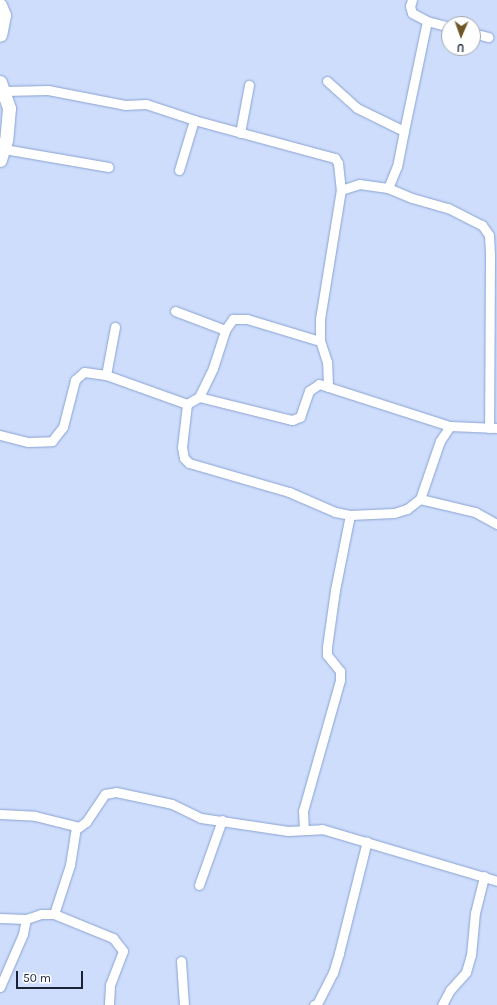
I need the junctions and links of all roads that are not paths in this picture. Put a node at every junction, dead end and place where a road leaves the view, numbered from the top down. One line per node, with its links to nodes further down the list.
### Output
1 (412, 0): 3 (street)
2 (0, 5): 5 (street)
3 (427, 21): 4 (street); 12 (street)
4 (441, 25)
5 (0, 35)
6 (481, 35): 7 (street)
7 (488, 37)
8 (327, 81): 12 (street)
9 (249, 85): 13 (street)
10 (2, 86): 11 (street); 14 (street)
11 (194, 120): 13 (street); 16 (street)
12 (404, 131): 17 (street)
13 (240, 133): 18 (street)
14 (2, 154): 15 (street)
15 (108, 167)
16 (179, 170)
17 (388, 188): 18 (street); 28 (street)
18 (341, 190): 22 (street)
19 (175, 310): 21 (street)
20 (115, 327): 23 (street)
21 (226, 330): 22 (street); 25 (street)
22 (320, 341): 24 (street)
23 (106, 375): 26 (street); 29 (street)
24 (328, 387): 25 (street); 27 (street)
25 (199, 397): 26 (street)
26 (188, 404): 31 (street)
27 (450, 426): 28 (street); 30 (street)
28 (493, 428)
29 (0, 435)
30 (420, 499): 31 (street); 32 (street)
31 (350, 515): 36 (street)
32 (497, 524)
33 (0, 814): 35 (street)
34 (222, 820): 35 (street); 36 (street); 40 (street)
35 (76, 827): 41 (street)
36 (304, 830): 37 (street)
37 (367, 841): 38 (street); 48 (street)
38 (484, 876): 39 (street); 49 (street)
39 (497, 881)
40 (199, 885)
41 (54, 914): 43 (street); 46 (street)
42 (0, 918): 43 (street)
43 (26, 919): 45 (street)
44 (181, 961): 47 (street)
45 (0, 987)
46 (108, 1005)
47 (184, 1005)
48 (316, 1005)
49 (442, 1005)

